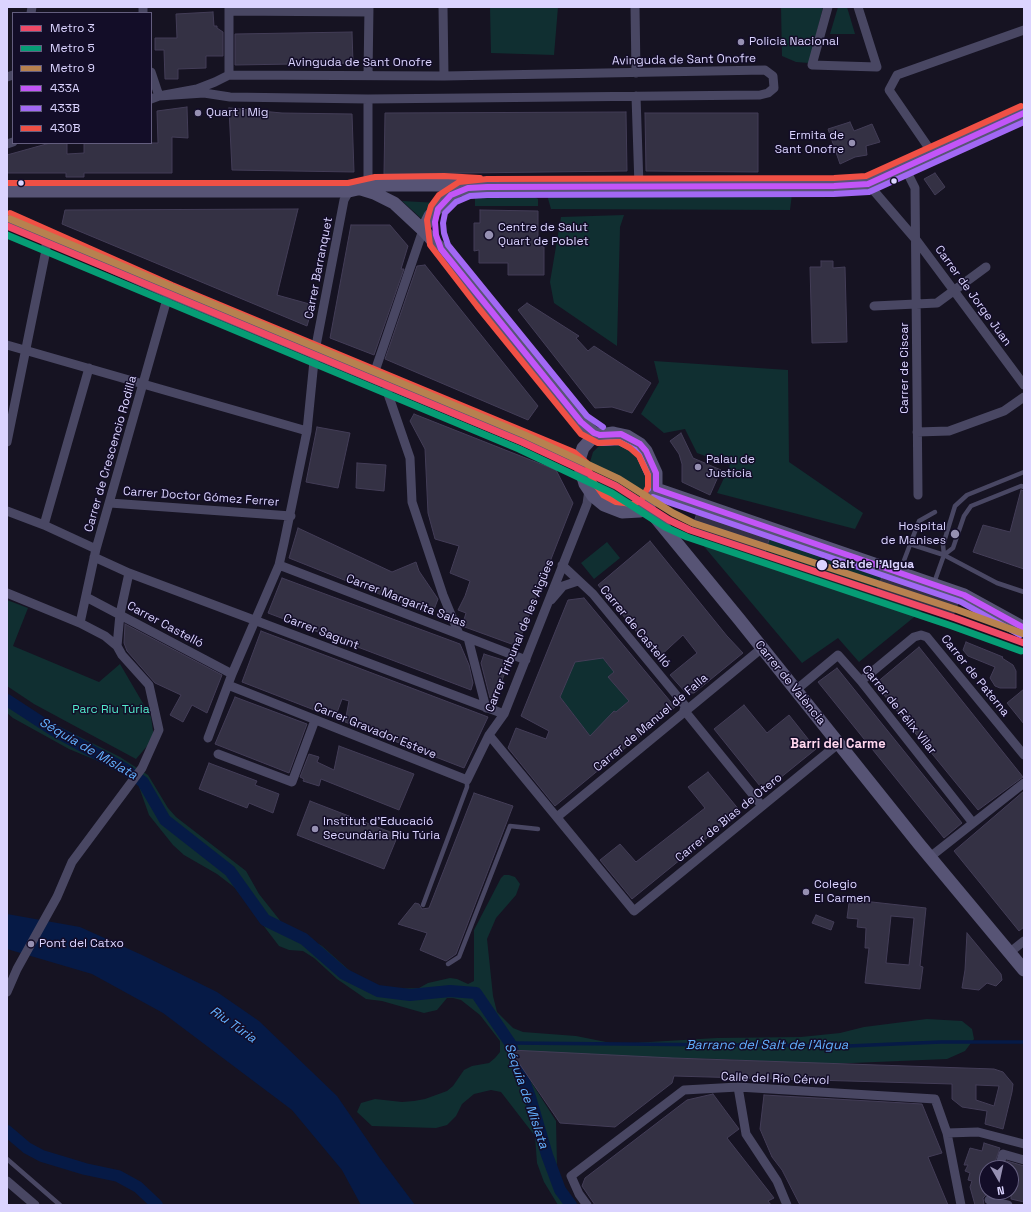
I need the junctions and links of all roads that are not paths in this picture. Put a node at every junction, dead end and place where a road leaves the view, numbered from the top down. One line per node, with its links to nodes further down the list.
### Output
1 (444, 7): 11 (street)
2 (635, 7): 8 (street)
3 (828, 7): 4 (street)
4 (858, 7)
5 (229, 9): 6 (street); 9 (street)
6 (369, 10): 10 (street)
7 (1024, 30): 17 (street)
8 (636, 73): 11 (street, Avinguda de Sant Onofre); 13 (street, Avinguda de Sant Onofre)
9 (229, 75): 10 (street, Avinguda de Sant Onofre); 14 (street, Avinguda de Sant Onofre)
10 (368, 76): 11 (street, Avinguda de Sant Onofre)
11 (444, 76)
12 (152, 78): 14 (street)
13 (636, 96): 15 (street, Avinguda de Sant Onofre); 20 (street)
14 (155, 97): 15 (street, Avinguda de Sant Onofre)
15 (368, 99): 23 (street, Carrer Barranquet)
16 (1024, 113): 17 (street)
17 (933, 154): 18 (street)
18 (905, 168): 19 (street); 28 (street, Carrer de Ciscar)
19 (868, 184): 20 (street); 28 (street, Carrer de Jorge Juan)
20 (639, 186): 21 (street)
21 (487, 187): 23 (street); 24 (street)
22 (7, 190): 23 (street)
23 (355, 190): 26 (street); 37 (street, Carrer Barranquet)
24 (438, 209): 26 (street); 29 (street)
25 (7, 220): 27 (street)
26 (423, 230): 29 (street); 39 (street)
27 (46, 237): 31 (street); 36 (street)
28 (917, 240): 32 (street, Carrer de Jorge Juan); 33 (street, Carrer de Ciscar)
29 (441, 249): 47 (street)
30 (986, 267): 32 (street)
31 (169, 292): 37 (street); 40 (street, Carrer de Crescencio Rodilla)
32 (955, 292): 33 (street); 41 (street, Carrer de Jorge Juan)
33 (917, 305): 34 (street); 46 (street, Carrer de Ciscar)
34 (874, 306)
35 (7, 345): 36 (street)
36 (25, 350): 38 (street); 44 (street)
37 (315, 351): 39 (street); 45 (street, Carrer Barranquet)
38 (90, 368): 40 (street); 60 (street)
39 (370, 375): 49 (street)
40 (143, 384): 45 (street); 55 (street, Carrer de Crescencio Rodilla)
41 (1024, 385)
42 (387, 391): 78 (street)
43 (1024, 397): 46 (street)
44 (9, 414): 48 (street)
45 (307, 431): 59 (street, Carrer Barranquet)
46 (918, 432): 54 (street, Carrer de Ciscar)
47 (600, 435): 49 (street); 53 (street)
48 (7, 442)
49 (580, 467): 52 (street)
50 (1024, 472): 63 (lane)
51 (1024, 487): 63 (lane)
52 (589, 490): 56 (street); 65 (street, Carrer Tribunal de les Aigües)
53 (656, 490): 56 (street); 67 (street)
54 (918, 495)
55 (110, 503): 59 (street, Carrer Doctor Gómez Ferrer); 62 (street, Carrer de Crescencio Rodilla)
56 (646, 508): 81 (street, Carrer de València)
57 (7, 512): 60 (street, Carrer Sagunt)
58 (935, 512): 61 (lane)
59 (291, 516): 64 (street, Carrer Barranquet)
60 (44, 525): 62 (street, Carrer Sagunt)
61 (910, 544): 63 (lane); 67 (lane)
62 (95, 553): 66 (street, Carrer Sagunt); 72 (street, Carrer de Crescencio Rodilla)
63 (944, 555): 69 (lane); 70 (lane)
64 (279, 565): 75 (street, Carrer Barranquet); 78 (street, Carrer Margarita Salas)
65 (562, 565): 68 (street, Carrer de Castelló); 73 (street, Carrer Tribunal de les Aigües)
66 (129, 573): 74 (street); 75 (street, Carrer Sagunt)
67 (900, 573): 69 (street)
68 (578, 582): 73 (street); 88 (street, Carrer de Castelló)
69 (934, 585): 77 (street)
70 (1024, 592)
71 (7, 593): 76 (street)
72 (86, 597): 74 (street, Carrer Castelló); 76 (street, Carrer de Crescencio Rodilla)
73 (547, 604): 82 (street, Carrer Tribunal de les Aigües)
74 (120, 614): 80 (street); 83 (street, Carrer Castelló)
75 (256, 620): 83 (street, Carrer Barranquet); 87 (street, Carrer Sagunt)
76 (80, 623): 80 (street)
77 (1024, 628)
78 (459, 634): 79 (street, Carrer Margarita Salas)
79 (468, 638): 82 (street, Carrer Margarita Salas); 87 (street)
80 (117, 646): 108 (street)
81 (762, 648): 86 (street, Carrer de València); 88 (street, Carrer de Manuel de Falla)
82 (526, 660): 89 (street, Carrer Tribunal de les Aigües)
83 (232, 674): 85 (street, Carrer Barranquet)
84 (861, 681): 86 (street, Carrer de Félix Vilar); 95 (street, Carrer de Paterna); 100 (street, Carrer de Félix Vilar)
85 (228, 685): 90 (street, Carrer Gravador Esteve); 92 (street, Carrer Barranquet)
86 (796, 690): 93 (street, Carrer de València)
87 (486, 708): 89 (street, Carrer Sagunt)
88 (685, 709): 98 (street, Carrer de Castelló); 99 (street, Carrer de Manuel de Falla)
89 (504, 714): 91 (street, Carrer Tribunal de les Aigües)
90 (315, 720): 94 (street); 96 (street, Carrer Gravador Esteve)
91 (489, 735): 96 (street); 99 (street)
92 (208, 738)
93 (838, 744): 98 (street, Carrer de Blas de Otero); 102 (street, Carrer de València)
94 (218, 754)
95 (1024, 755)
96 (467, 780): 103 (lane)
97 (1024, 783): 100 (street)
98 (762, 806): 99 (street, Carrer de Blas de Otero)
99 (557, 817)
100 (973, 823): 102 (street)
101 (538, 829): 106 (lane)
102 (930, 857): 105 (street, Carrer de València)
103 (423, 905)
104 (1024, 941): 105 (street)
105 (1009, 953): 107 (street, Carrer de València)
106 (448, 964)
107 (1024, 969)
108 (7, 992)
109 (738, 1087): 110 (street, Calle del Río Cérvol); 119 (street, Calle del Río Cérvol); 120 (street)
110 (947, 1133): 111 (street); 121 (street)
111 (1024, 1144)
112 (7, 1159): 118 (lane)
113 (1001, 1160): 114 (street)
114 (1024, 1160)
115 (7, 1181): 117 (street)
116 (993, 1200): 122 (street)
117 (35, 1205)
118 (60, 1205)
119 (587, 1205)
120 (788, 1205)
121 (961, 1205)
122 (1008, 1205)

